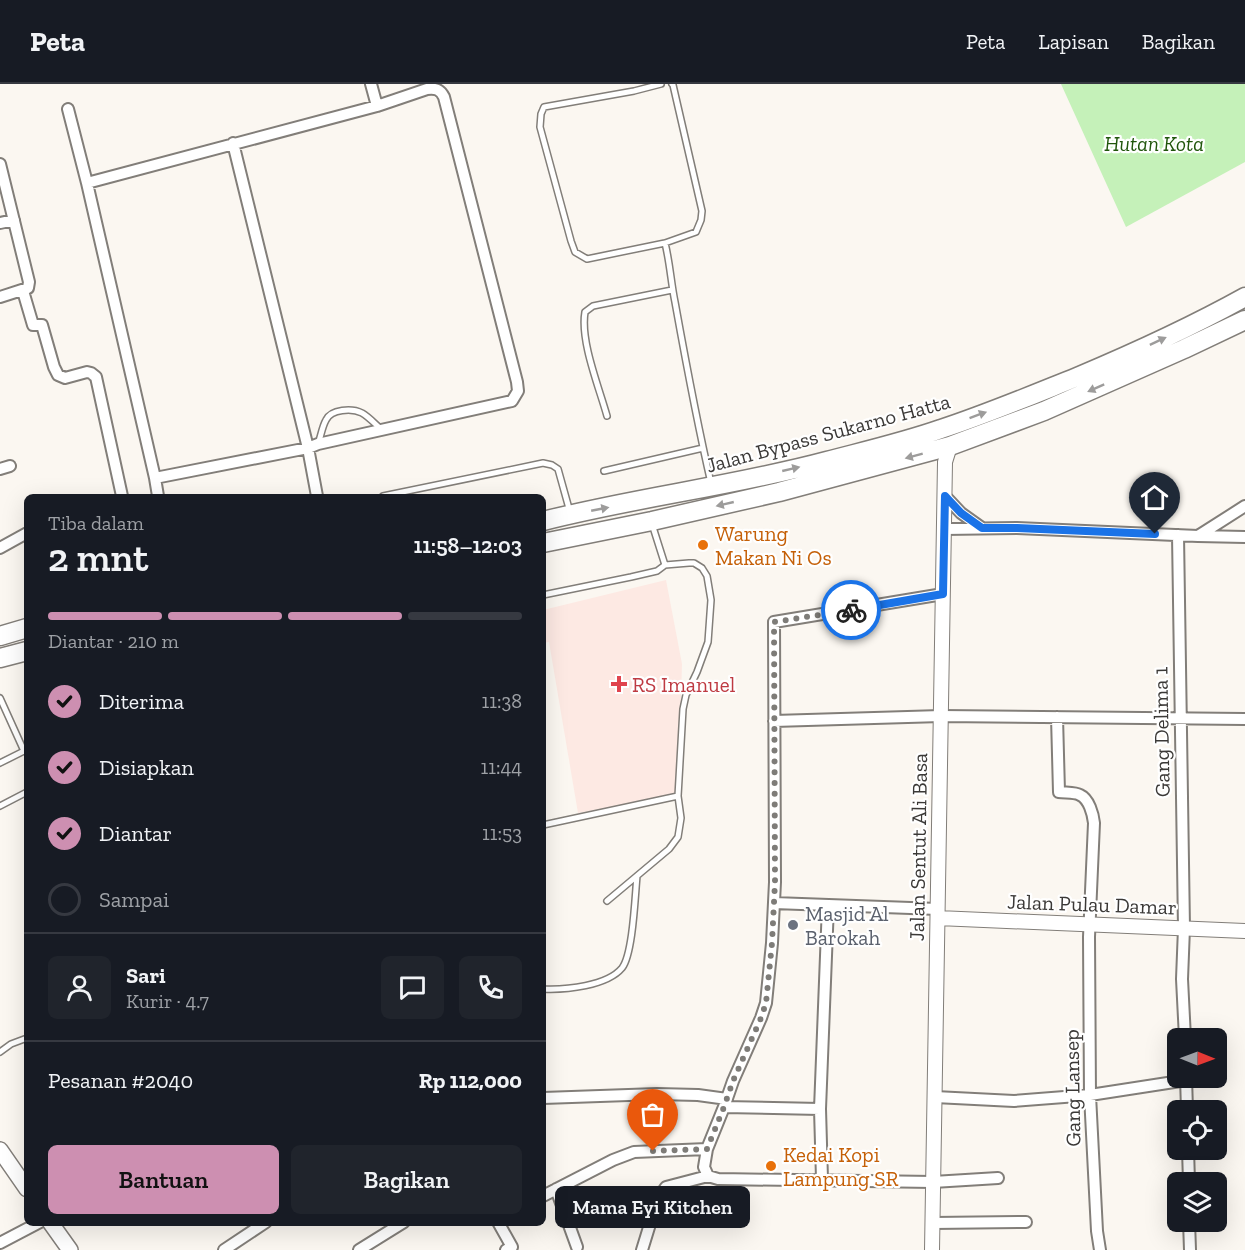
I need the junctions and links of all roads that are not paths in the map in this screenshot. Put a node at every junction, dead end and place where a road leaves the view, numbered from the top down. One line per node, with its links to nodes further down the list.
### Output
1 (371, 84): 4 (street)
2 (661, 84): 11 (lane)
3 (672, 84): 11 (lane)
4 (377, 106): 6 (street); 18 (street)
5 (68, 109): 8 (street)
6 (233, 143): 8 (street); 19 (street)
7 (0, 164): 9 (street)
8 (87, 183): 23 (street)
9 (14, 220): 10 (street); 13 (street)
10 (0, 223)
11 (665, 243): 12 (lane)
12 (672, 290): 17 (lane); 21 (lane)
13 (22, 291): 14 (street); 25 (street)
14 (0, 297)
15 (1245, 297): 24 (highway, Jalan Bypass Sukarno Hatta, one-way to 15)
16 (1245, 320): 20 (highway, Jalan Bypass Sukarno Hatta, one-way to 20)
17 (607, 416)
18 (381, 429): 19 (street); 19 (lane)
19 (313, 446): 23 (street); 27 (street)
20 (950, 446): 29 (street, Jalan Sentut Ali Basa); 33 (highway, Jalan Bypass Sukarno Hatta, one-way to 33)
21 (703, 448): 22 (lane); 24 (lane)
22 (604, 471)
23 (155, 478): 26 (street)
24 (712, 488): 31 (highway, Jalan Bypass Sukarno Hatta, one-way to 24)
25 (122, 494)
26 (158, 494)
27 (317, 494)
28 (393, 494): 31 (lane)
29 (945, 496): 34 (street); 35 (street, Jalan Sentut Ali Basa)
30 (1245, 506): 38 (street)
31 (571, 514): 32 (highway, Jalan Bypass Sukarno Hatta)
32 (546, 520)
33 (652, 521): 40 (highway, Jalan Bypass Sukarno Hatta); 42 (lane)
34 (982, 528): 35 (street); 37 (street)
35 (944, 529): 44 (street, Jalan Sentut Ali Basa)
36 (24, 535): 41 (street)
37 (1178, 535): 38 (street); 52 (street, Gang Delima 1)
38 (1198, 536): 39 (street)
39 (1245, 537)
40 (546, 542)
41 (0, 548)
42 (665, 566): 43 (lane); 59 (lane)
43 (546, 594)
44 (943, 594): 50 (street, Jalan Sentut Ali Basa); 54 (street)
45 (24, 629): 46 (highway)
46 (0, 636)
47 (24, 652): 48 (highway)
48 (0, 658)
49 (0, 698): 55 (lane)
50 (941, 716): 51 (street); 54 (street); 66 (street, Jalan Sentut Ali Basa)
51 (1057, 717): 52 (street); 67 (street, Gang Lansep)
52 (1180, 719): 53 (street); 68 (street, Gang Delima 1)
53 (1245, 719)
54 (774, 721): 64 (street)
55 (24, 749)
56 (24, 754): 57 (lane)
57 (0, 763)
58 (24, 794): 60 (lane)
59 (678, 796): 61 (lane); 62 (lane)
60 (0, 806)
61 (546, 824)
62 (637, 876): 63 (lane); 70 (lane)
63 (607, 902)
64 (774, 903): 65 (street); 78 (street)
65 (828, 905): 66 (street); 79 (street)
66 (938, 914): 67 (street, Jalan Pulau Damar); 76 (street, Jalan Sentut Ali Basa)
67 (1090, 924): 68 (street, Jalan Pulau Damar); 75 (street, Gang Lansep)
68 (1184, 928): 69 (street, Jalan Pulau Damar); 71 (street, Gang Delima 1)
69 (1245, 931)
70 (546, 989)
71 (1184, 1028)
72 (24, 1039): 73 (lane)
73 (0, 1052)
74 (1167, 1082): 75 (street)
75 (1090, 1095): 76 (street); 105 (street, Gang Lansep)
76 (935, 1096): 85 (street, Jalan Sentut Ali Basa)
77 (546, 1098): 78 (street)
78 (726, 1103): 79 (street); 80 (street)
79 (820, 1109): 84 (street)
80 (707, 1149): 82 (street); 87 (street)
81 (0, 1150): 86 (main road)
82 (708, 1176): 84 (street); 103 (street)
83 (998, 1178): 85 (street)
84 (822, 1179): 85 (street)
85 (933, 1182): 90 (street, Jalan Sentut Ali Basa)
86 (24, 1185)
87 (556, 1189): 88 (street); 98 (street)
88 (546, 1194)
89 (1026, 1222): 90 (street)
90 (933, 1223): 104 (street, Jalan Sentut Ali Basa)
91 (32, 1226): 97 (street)
92 (53, 1226): 100 (main road)
93 (260, 1226): 101 (street)
94 (398, 1226): 102 (street)
95 (500, 1226): 99 (street)
96 (1190, 1232): 106 (street)
97 (0, 1243)
98 (577, 1247)
99 (511, 1249)
100 (69, 1250)
101 (224, 1250)
102 (359, 1250)
103 (642, 1250)
104 (932, 1250)
105 (1100, 1250)
106 (1190, 1250)

